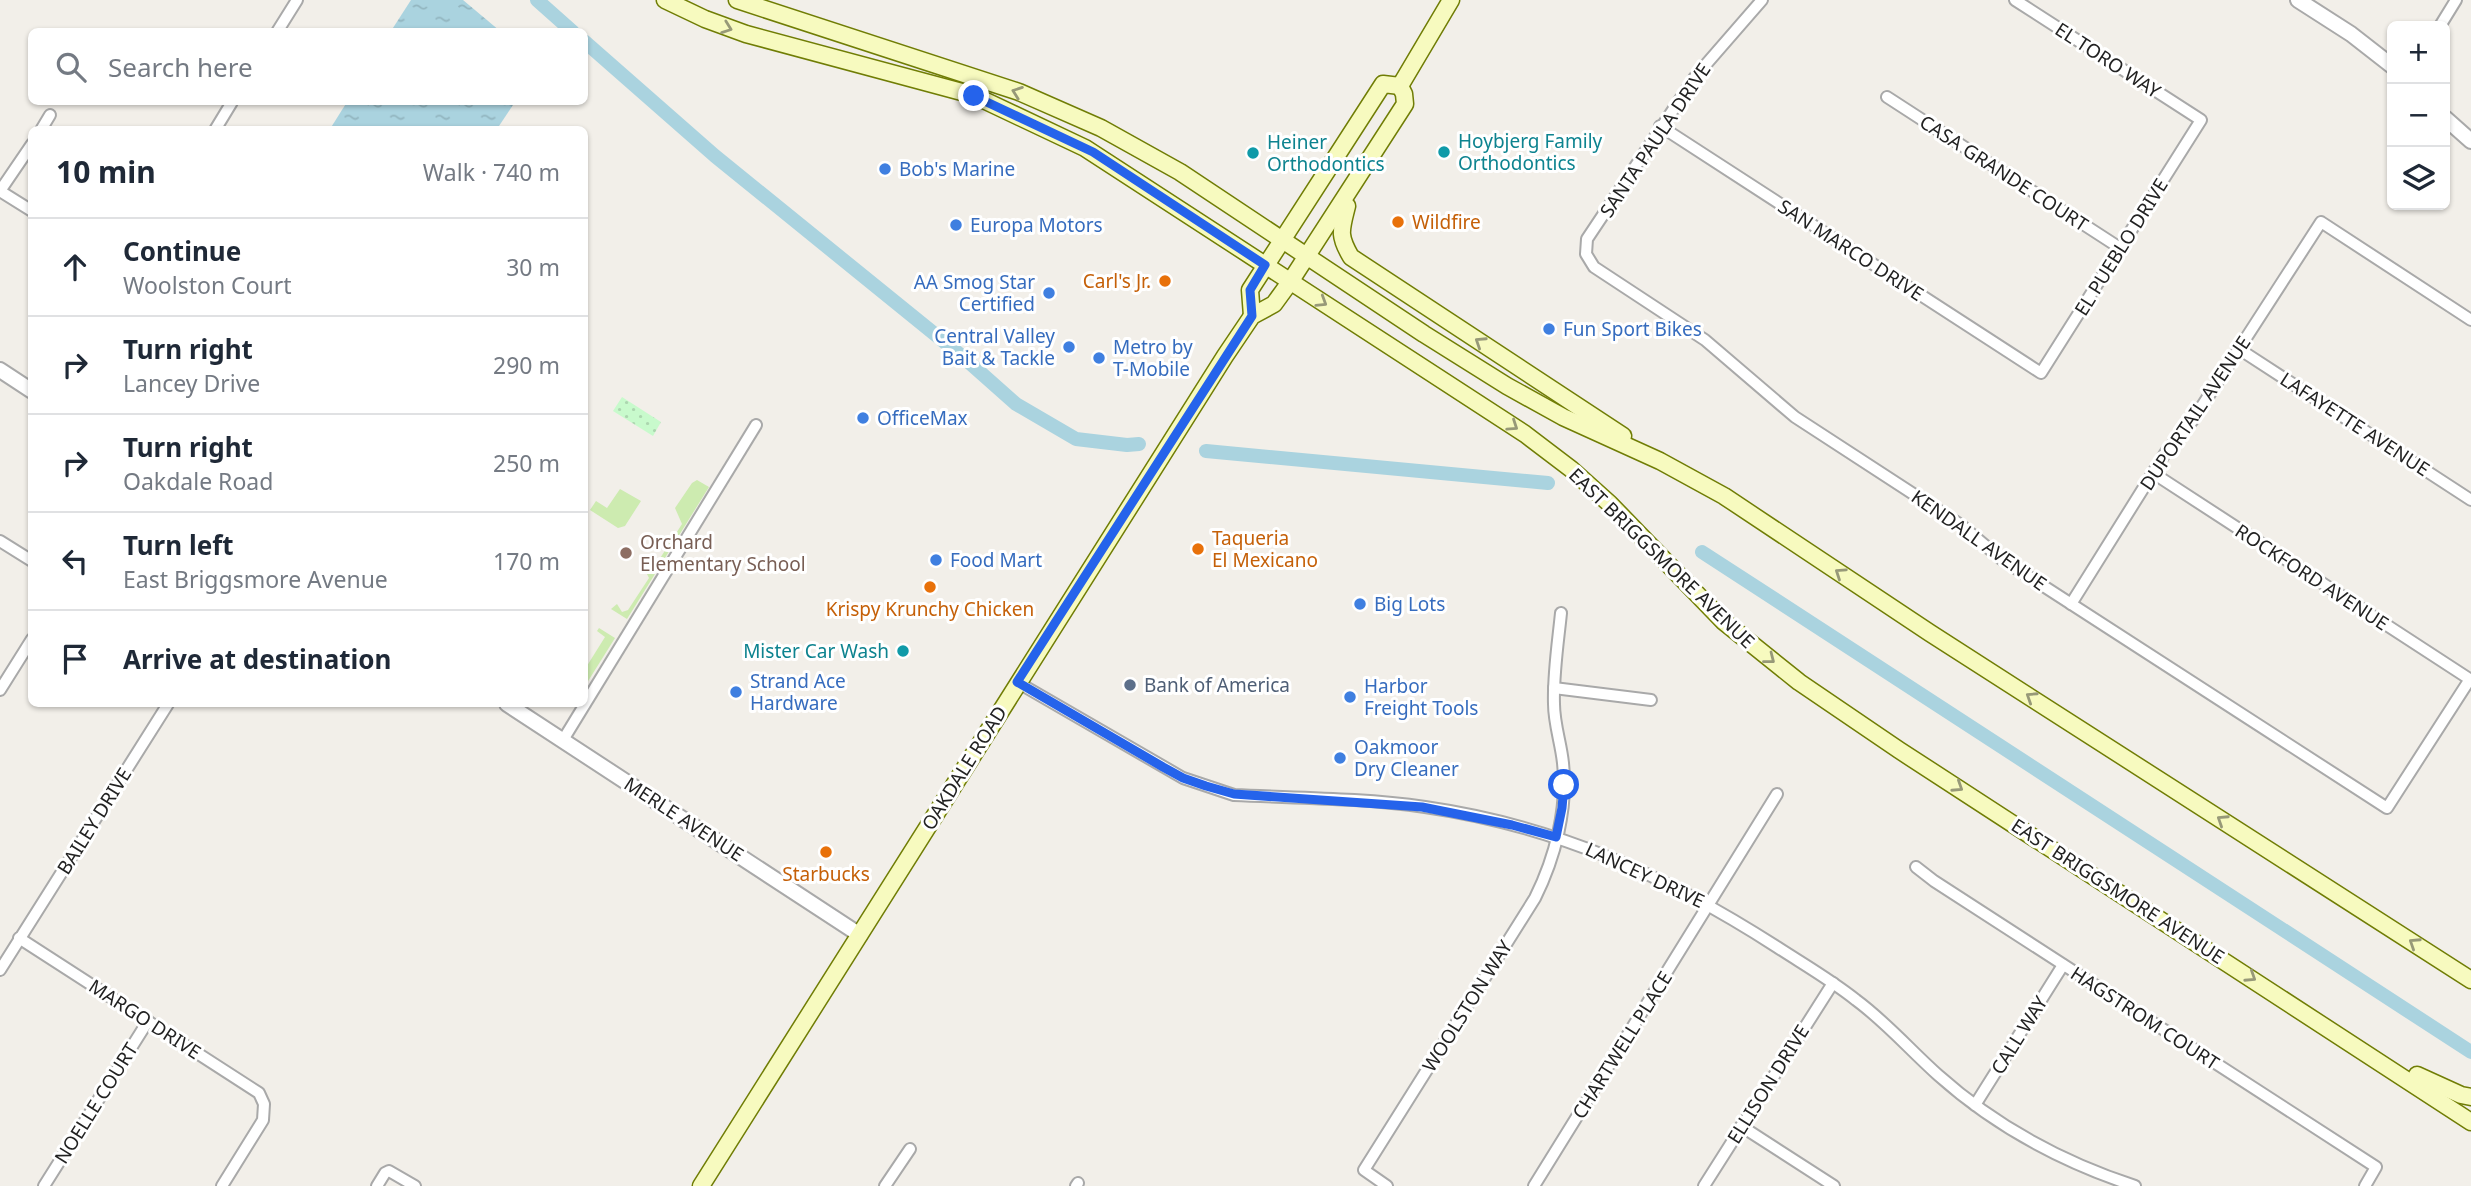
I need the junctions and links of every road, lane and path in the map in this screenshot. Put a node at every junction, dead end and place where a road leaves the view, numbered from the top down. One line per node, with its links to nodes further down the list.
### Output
1 (297, 0): 10 (street)
2 (665, 0): 30 (main road, EAST BRIGGSMORE AVENUE, one-way to 30)
3 (737, 0): 26 (main road, one-way to 3)
4 (1451, 0): 12 (main road, OAKDALE ROAD)
5 (1762, 0): 20 (street, SANTA PAULA DRIVE)
6 (2015, 0): 16 (street, EL TORO WAY)
7 (2298, 0): 11 (street)
8 (2456, 0): 9 (street)
9 (2443, 21)
10 (280, 28)
11 (2387, 62)
12 (1400, 86): 24 (main road, OAKDALE ROAD); 26 (main road, OAKDALE ROAD)
13 (1887, 97): 27 (street, CASA GRANDE COURT)
14 (230, 105): 19 (street)
15 (50, 115): 18 (street)
16 (2201, 120): 27 (street, EL PUEBLO DRIVE)
17 (2450, 122): 21 (street)
18 (43, 126)
19 (217, 126)
20 (1660, 126): 28 (street, SANTA PAULA DRIVE); 36 (street, SAN MARCO DRIVE)
21 (2471, 141)
22 (28, 150): 23 (street)
23 (0, 191): 25 (street)
24 (1350, 191): 29 (main road, OAKDALE ROAD); 39 (main road, one-way to 24)
25 (28, 208)
26 (1281, 239): 29 (main road); 30 (main road, OAKDALE ROAD)
27 (2120, 248): 36 (street, EL PUEBLO DRIVE)
28 (1586, 254): 44 (street, KENDALL AVENUE)
29 (1306, 256): 31 (main road, OAKDALE ROAD); 39 (main road)
30 (1265, 265): 31 (main road, EAST BRIGGSMORE AVENUE); 32 (main road, OAKDALE ROAD)
31 (1290, 282): 32 (main road, OAKDALE ROAD); 68 (main road, EAST BRIGGSMORE AVENUE, one-way to 68)
32 (1252, 316): 48 (main road, OAKDALE ROAD)
33 (2471, 320): 34 (street, DUPORTAIL AVENUE)
34 (2239, 349): 40 (street, DUPORTAIL AVENUE); 41 (street, LAFAYETTE AVENUE)
35 (0, 370): 37 (street)
36 (2040, 373)
37 (28, 388)
38 (756, 425): 51 (street)
39 (1660, 461): 65 (main road, one-way to 39)
40 (2153, 473): 44 (street, DUPORTAIL AVENUE); 47 (street, ROCKFORD AVENUE)
41 (2471, 500)
42 (0, 541): 43 (street)
43 (28, 558)
44 (2071, 604): 47 (street, KENDALL AVENUE)
45 (1561, 612): 49 (street, WOOLSTON WAY)
46 (28, 645): 50 (street)
47 (2470, 679)
48 (1017, 682): 58 (street, LANCEY DRIVE); 61 (main road, OAKDALE ROAD)
49 (1554, 688): 52 (street); 58 (street, WOOLSTON WAY)
50 (0, 690)
51 (588, 699)
52 (1651, 700)
53 (166, 707): 62 (street, BAILEY DRIVE)
54 (512, 707): 56 (street, MERLE AVENUE)
55 (583, 707): 56 (street)
56 (563, 740): 61 (street, MERLE AVENUE)
57 (1777, 794): 60 (street, CHARTWELL PLACE)
58 (1556, 837): 60 (street, LANCEY DRIVE); 80 (street, WOOLSTON WAY)
59 (1916, 867): 63 (street, HAGSTROM COURT)
60 (1709, 904): 66 (street, LANCEY DRIVE); 81 (street, CHARTWELL PLACE)
61 (860, 935): 78 (main road, OAKDALE ROAD)
62 (19, 938): 64 (street, BAILEY DRIVE); 67 (street, MARGO DRIVE)
63 (2063, 965): 70 (street, CALL WAY); 85 (street, HAGSTROM COURT)
64 (0, 970)
65 (2471, 980)
66 (1833, 983): 70 (street, LANCEY DRIVE); 72 (street, ELLISON DRIVE)
67 (148, 1021): 74 (street, NOELLE COURT); 75 (street, MARGO DRIVE)
68 (2379, 1060): 69 (main road); 71 (main road, EAST BRIGGSMORE AVENUE)
69 (2471, 1097)
70 (1975, 1105): 84 (street, LANCEY DRIVE)
71 (2471, 1122)
72 (1741, 1126): 82 (street, ELLISON DRIVE); 83 (street)
73 (909, 1149): 79 (street)
74 (44, 1186)
75 (222, 1186)
76 (377, 1186): 77 (street)
77 (415, 1186)
78 (701, 1186)
79 (886, 1186)
80 (1387, 1186)
81 (1534, 1186)
82 (1704, 1186)
83 (1834, 1186)
84 (2135, 1186)
85 (2365, 1186)

